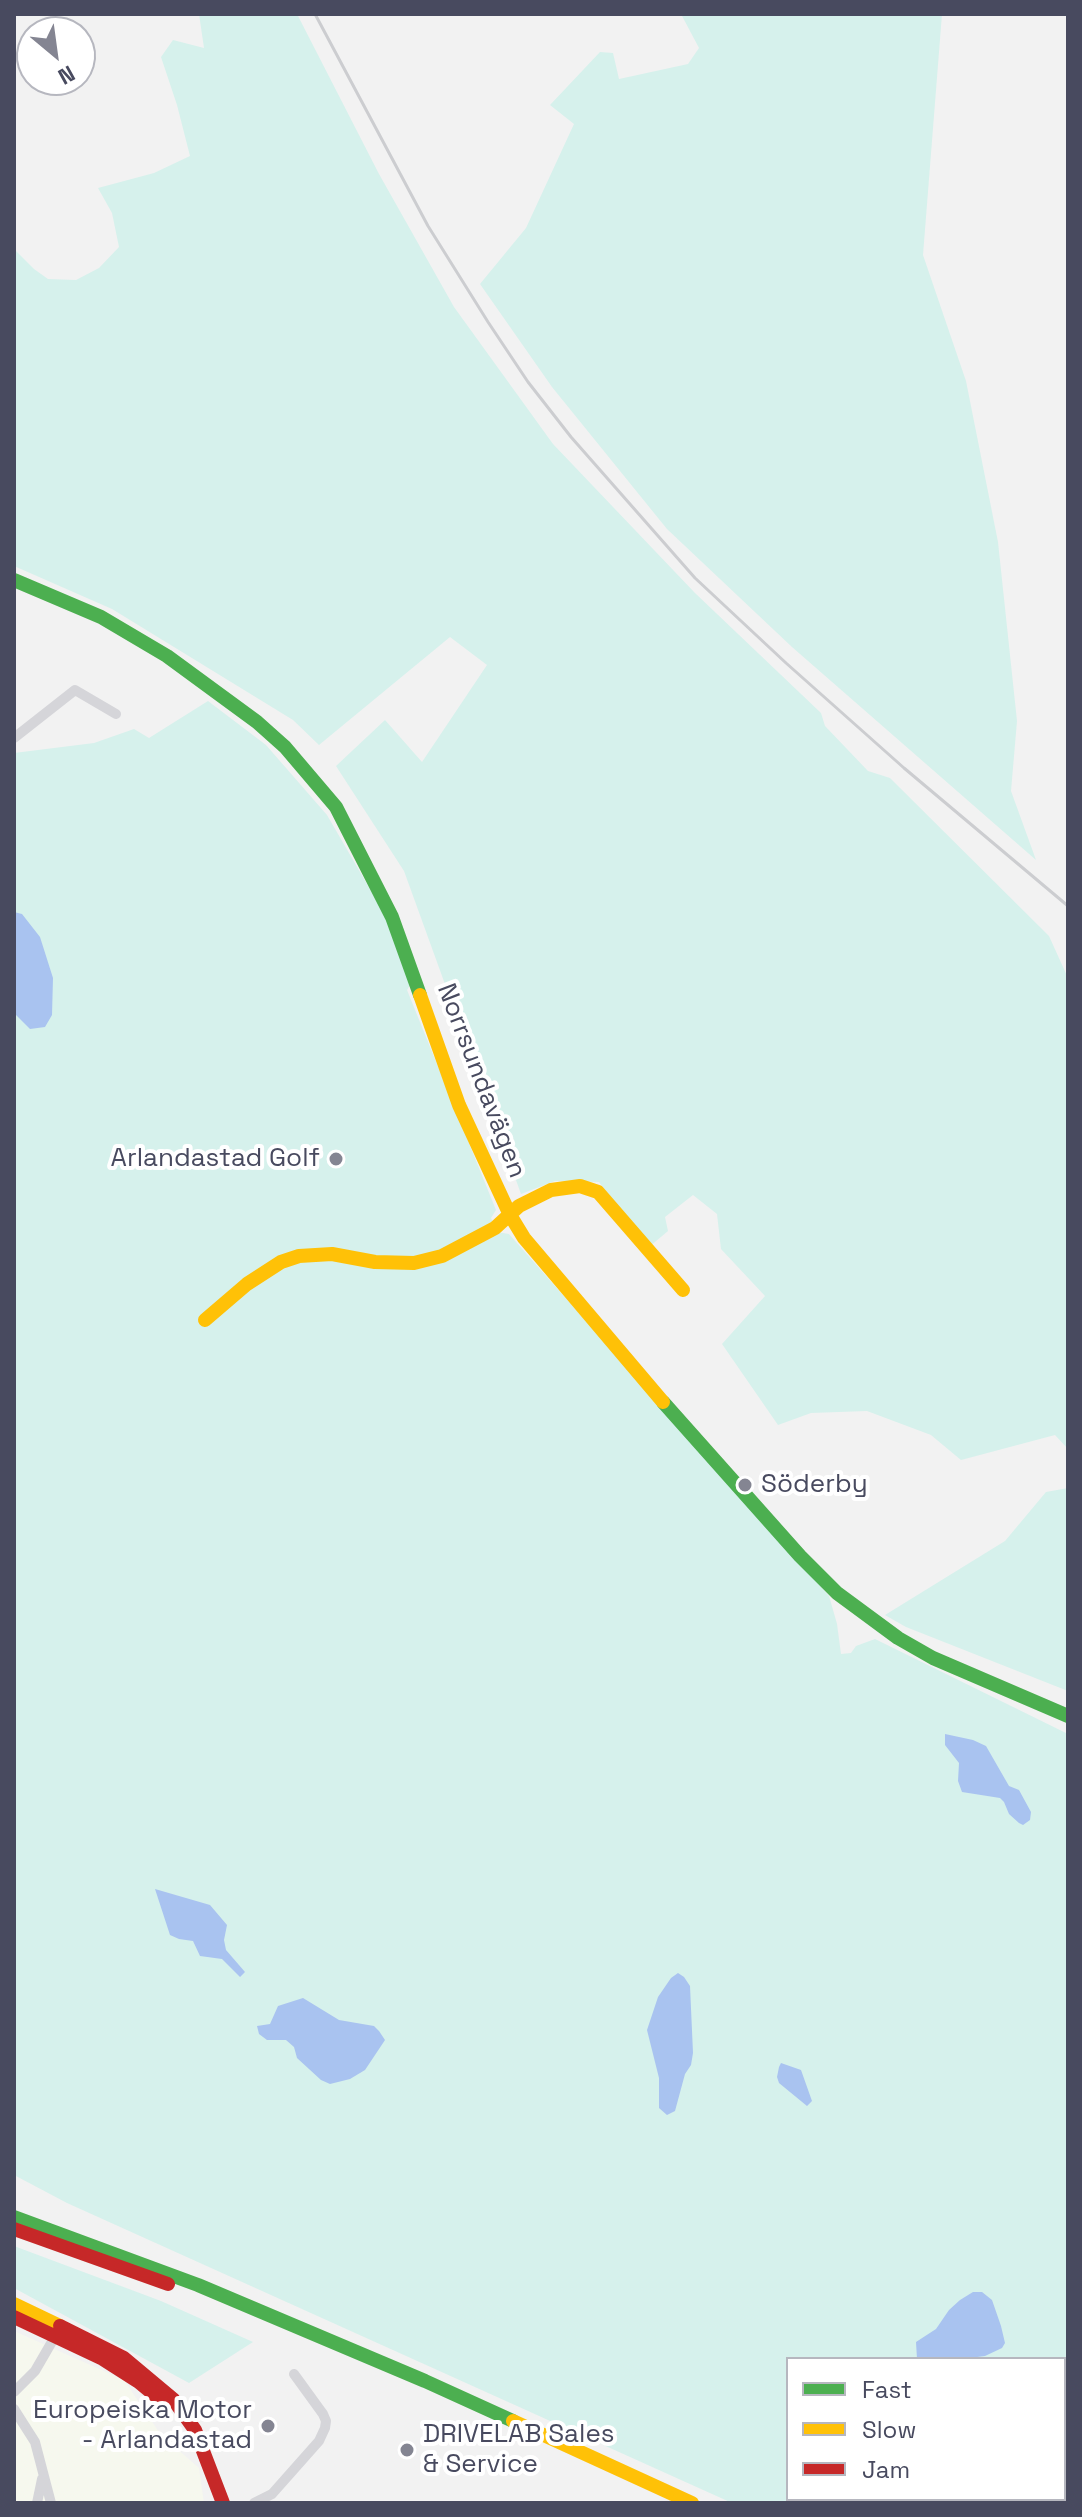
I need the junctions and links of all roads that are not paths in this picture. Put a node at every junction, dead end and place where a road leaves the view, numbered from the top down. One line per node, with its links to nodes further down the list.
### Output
1 (14, 580): 4 (main road, Norrsundavägen)
2 (116, 714): 3 (street)
3 (14, 738)
4 (510, 1215): 5 (main road); 6 (main road); 7 (main road, Norrsundavägen)
5 (683, 1290)
6 (205, 1320)
7 (1068, 1716)
8 (14, 2217): 13 (main road)
9 (14, 2229): 13 (main road)
10 (14, 2304): 12 (main road)
11 (14, 2317): 12 (main road)
12 (58, 2331): 15 (street); 20 (main road)
13 (305, 2331): 22 (main road)
14 (294, 2374): 21 (street)
15 (14, 2392)
16 (14, 2409): 17 (street)
17 (43, 2477): 18 (street); 19 (street)
18 (37, 2503)
19 (51, 2503)
20 (223, 2503)
21 (254, 2503)
22 (692, 2503)

